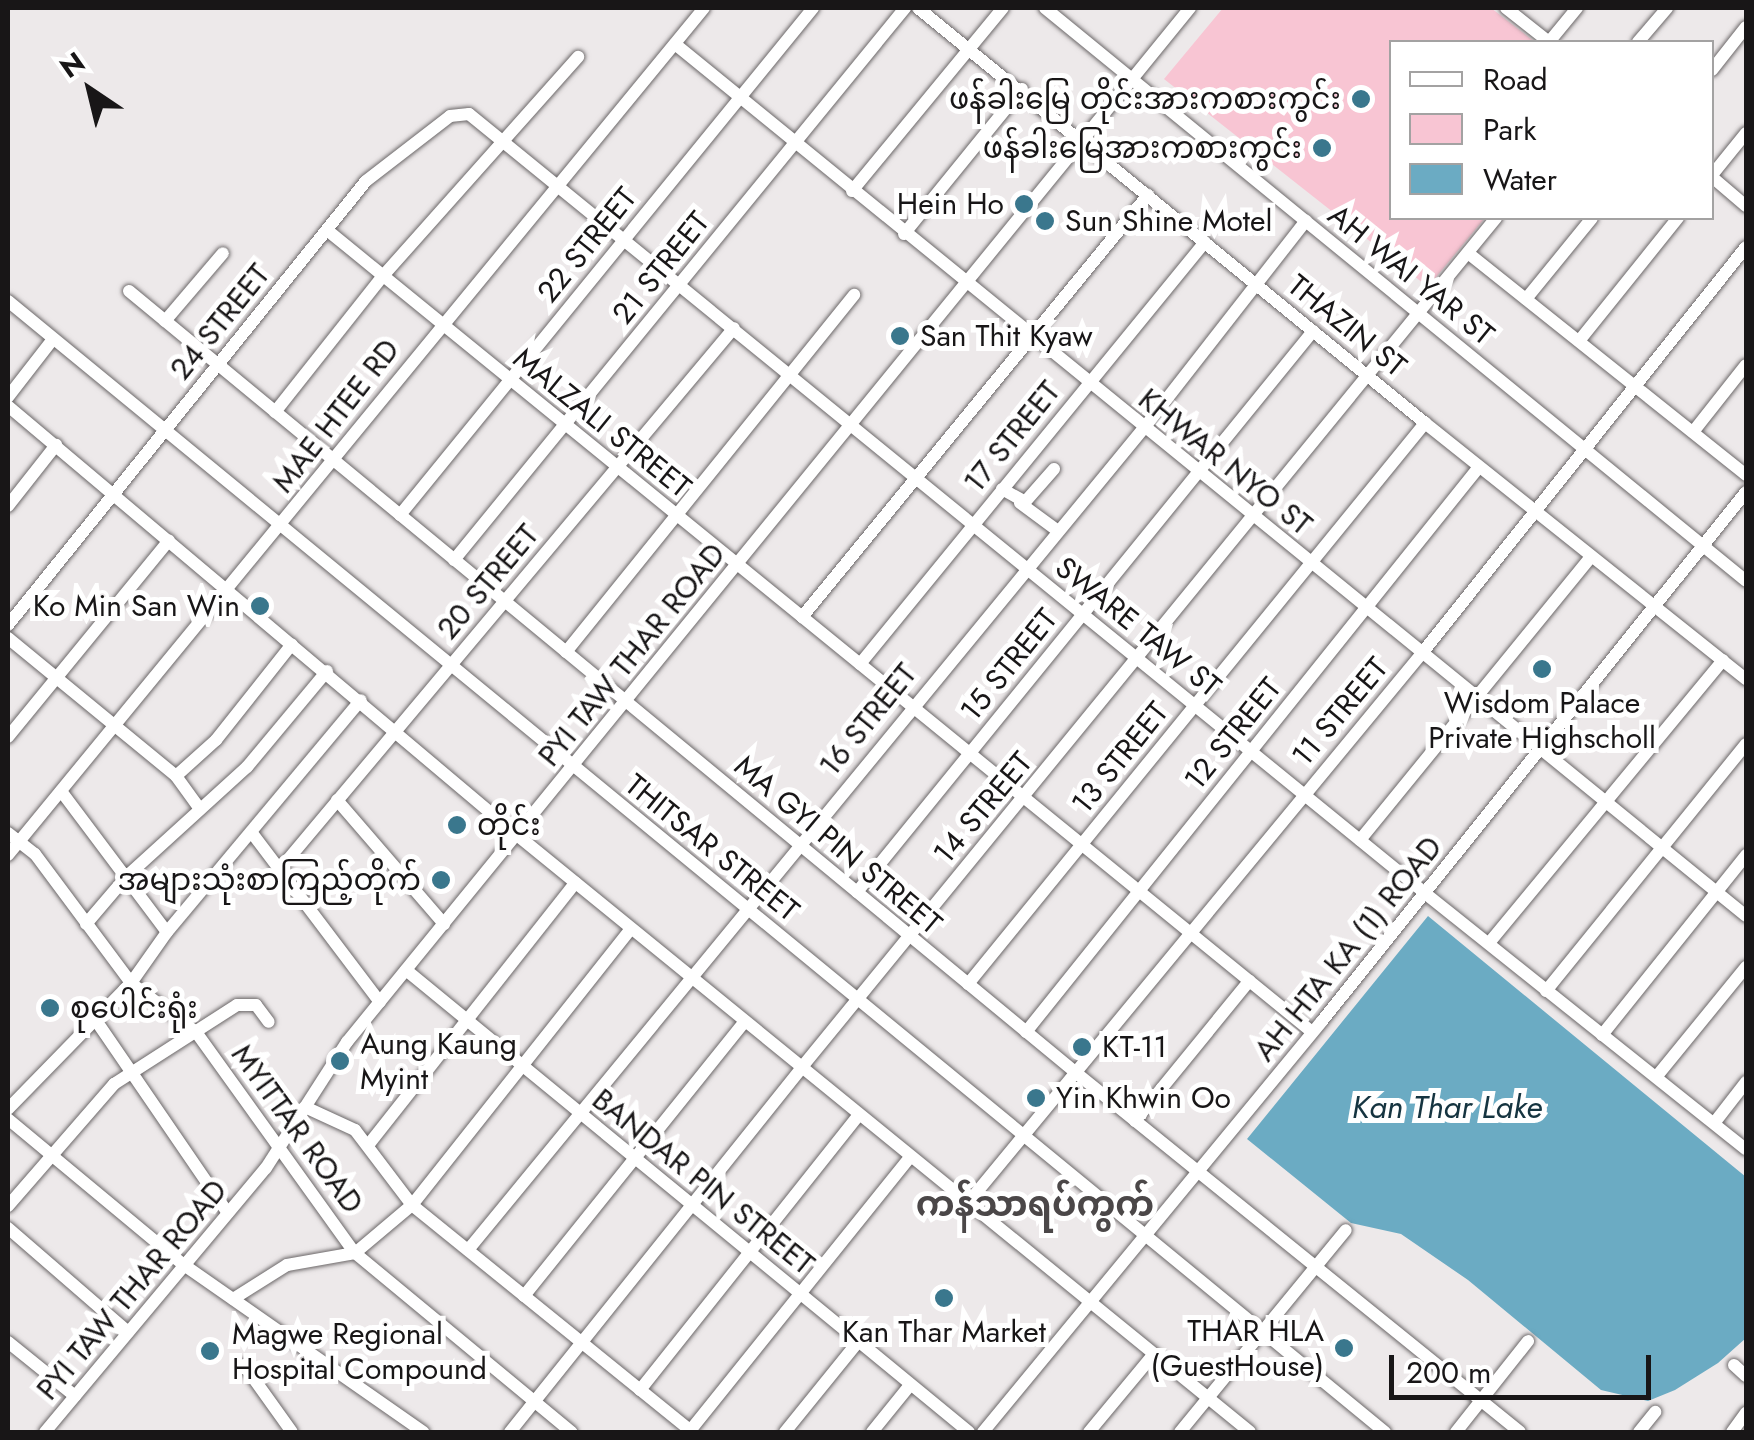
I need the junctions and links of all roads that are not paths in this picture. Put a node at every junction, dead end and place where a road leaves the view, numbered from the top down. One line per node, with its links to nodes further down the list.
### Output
1 (704, 8): 15 (street, MAE HTEE RD)
2 (813, 8): 21 (street, 22 STREET)
3 (905, 8): 25 (street, 21 STREET)
4 (918, 8): 16 (street, THAZIN ST)
5 (1003, 8): 16 (street)
6 (1046, 8): 19 (street, AH WAI YAR ST)
7 (1190, 8): 19 (street, PYI TAW THAR ROAD)
8 (1506, 8): 12 (street)
9 (1577, 8): 13 (street)
10 (1667, 8): 14 (street)
11 (1746, 28): 18 (street)
12 (1546, 40)
13 (1551, 40)
14 (1640, 40)
15 (675, 44): 21 (street, KHWAR NYO ST); 28 (street, MAE HTEE RD)
16 (970, 46): 20 (street, THAZIN ST); 29 (street)
17 (578, 57): 23 (street)
18 (1714, 68)
19 (1133, 79): 24 (street, PYI TAW THAR ROAD); 35 (street, AH WAI YAR ST)
20 (1022, 89): 24 (street, THAZIN ST); 37 (street)
21 (740, 98): 25 (street, KHWAR NYO ST); 38 (street, 22 STREET)
22 (1746, 133): 26 (street)
23 (502, 138): 28 (street, SWARE TAW ST); 36 (street, 24 STREET); 43 (street)
24 (1084, 141): 30 (street, THAZIN ST); 45 (street, PYI TAW THAR ROAD)
25 (796, 144): 29 (street, KHWAR NYO ST); 44 (street, 21 STREET)
26 (1714, 173)
27 (1714, 178): 31 (street)
28 (559, 185): 38 (street, SWARE TAW ST); 53 (street, MAE HTEE RD)
29 (852, 191): 37 (street, KHWAR NYO ST)
30 (1148, 196): 39 (street, THAZIN ST); 56 (street)
31 (1746, 206)
32 (1494, 220): 42 (street, 14 STREET)
33 (1590, 220): 49 (street)
34 (1676, 220): 58 (street)
35 (1306, 221): 46 (street, 16 STREET); 51 (street, AH WAI YAR ST)
36 (327, 230): 43 (street, MALZALI STREET); 59 (street, 24 STREET)
37 (904, 234): 45 (street, KHWAR NYO ST)
38 (625, 239): 44 (street, SWARE TAW ST); 63 (street, 22 STREET)
39 (1205, 242): 46 (street, THAZIN ST); 64 (street, 17 STREET)
40 (1746, 247): 65 (street, 11 STREET)
41 (223, 253): 52 (street)
42 (1468, 253): 49 (street); 51 (street, 14 STREET)
43 (382, 278): 53 (street, MALZALI STREET); 68 (street)
44 (680, 284): 54 (street, SWARE TAW ST); 70 (street, 21 STREET)
45 (969, 284): 56 (street, KHWAR NYO ST); 71 (street, PYI TAW THAR ROAD)
46 (1256, 284): 55 (street, THAZIN ST); 72 (street, 16 STREET)
47 (129, 291): 52 (street, MA GYI PIN STREET)
48 (854, 295): 61 (street)
49 (1526, 299): 58 (street)
50 (8, 301): 57 (street, THITSAR STREET)
51 (1419, 314): 62 (street, 14 STREET); 76 (street, AH WAI YAR ST)
52 (165, 321): 59 (street, MA GYI PIN STREET)
53 (442, 324): 63 (street, MALZALI STREET); 77 (street, MAE HTEE RD)
54 (734, 328): 61 (street, SWARE TAW ST); 78 (street, 20 STREET)
55 (1313, 331): 62 (street, THAZIN ST); 82 (street, 15 STREET)
56 (1032, 337): 64 (street, KHWAR NYO ST); 83 (street)
57 (53, 339): 66 (street); 73 (street, THITSAR STREET)
58 (1579, 341): 65 (street)
59 (218, 364): 68 (street, MA GYI PIN STREET); 73 (street, 24 STREET)
60 (1746, 366): 74 (street)
61 (790, 374): 71 (street, SWARE TAW ST); 91 (street)
62 (1369, 376): 69 (street, THAZIN ST); 92 (street, 14 STREET)
63 (510, 380): 70 (street, MALZALI STREET); 90 (street, 22 STREET)
64 (1089, 382): 72 (street, KHWAR NYO ST); 84 (street, 17 STREET)
65 (1634, 385): 74 (street); 76 (street, 11 STREET)
66 (8, 396)
67 (8, 406): 75 (street)
68 (276, 412): 77 (street, MA GYI PIN STREET)
69 (1425, 423): 79 (street, THAZIN ST); 100 (street, 13 STREET)
70 (565, 424): 78 (street, MALZALI STREET); 99 (street, 21 STREET)
71 (852, 425): 83 (street, SWARE TAW ST); 101 (street, PYI TAW THAR ROAD)
72 (1144, 428): 82 (street, KHWAR NYO ST); 95 (street, 16 STREET)
73 (164, 430): 86 (street, 24 STREET); 94 (street, THITSAR STREET)
74 (1693, 432): 81 (street)
75 (56, 446): 86 (street); 88 (street)
76 (1582, 448): 89 (street, 11 STREET); 97 (street, AH WAI YAR ST)
77 (333, 460): 90 (street, MA GYI PIN STREET); 94 (street, MAE HTEE RD)
78 (617, 467): 91 (street, MALZALI STREET); 105 (street, 20 STREET)
79 (1479, 467): 89 (street, THAZIN ST); 107 (street, 12 STREET)
80 (1054, 470): 87 (street)
81 (1746, 474)
82 (1200, 475): 92 (street, KHWAR NYO ST); 108 (street, 15 STREET)
83 (918, 478): 93 (street, SWARE TAW ST); 109 (street)
84 (1002, 489): 87 (street); 93 (street, 17 STREET)
85 (1746, 492): 97 (street, AH HTA KA (1) ROAD)
86 (116, 493): 96 (street); 110 (street, 24 STREET)
87 (1020, 503): 95 (street)
88 (8, 506)
89 (1534, 511): 98 (street, THAZIN ST); 114 (street, 11 STREET)
90 (400, 515): 99 (street, MA GYI PIN STREET)
91 (676, 515): 101 (street, MALZALI STREET); 113 (street)
92 (1254, 519): 100 (street, KHWAR NYO ST); 115 (street, 14 STREET)
93 (973, 524): 102 (street, SWARE TAW ST); 117 (street, 17 STREET)
94 (281, 526): 104 (street, MAE HTEE RD); 118 (street, THITSAR STREET)
95 (1058, 531): 102 (street, 16 STREET)
96 (169, 540): 104 (street); 120 (street)
97 (1702, 546): 103 (street, AH WAI YAR ST); 106 (street, AH HTA KA (1) ROAD)
98 (1591, 556): 106 (street, THAZIN ST); 122 (street)
99 (454, 560): 105 (street, MA GYI PIN STREET)
100 (1310, 563): 107 (street, KHWAR NYO ST); 125 (street, 13 STREET)
101 (738, 565): 109 (street, MALZALI STREET); 124 (street, PYI TAW THAR ROAD)
102 (1026, 568): 108 (street, SWARE TAW ST); 126 (street, 16 STREET)
103 (1746, 581)
104 (227, 590): 112 (street); 127 (street, MAE HTEE RD)
105 (504, 601): 113 (street, MA GYI PIN STREET); 118 (street, 20 STREET)
106 (1656, 607): 116 (street, THAZIN ST); 131 (street, AH HTA KA (1) ROAD)
107 (1367, 608): 114 (street, KHWAR NYO ST); 132 (street, 12 STREET)
108 (1083, 614): 115 (street, SWARE TAW ST); 133 (street, 15 STREET)
109 (802, 618): 117 (street, MALZALI STREET)
110 (8, 625)
111 (8, 638): 120 (street)
112 (292, 644): 119 (street); 135 (street)
113 (566, 652): 124 (street, MA GYI PIN STREET)
114 (1423, 652): 122 (street, KHWAR NYO ST); 137 (street, 11 STREET)
115 (1137, 658): 125 (street, SWARE TAW ST); 138 (street, 14 STREET)
116 (1722, 660): 121 (street, THAZIN ST); 140 (street)
117 (860, 664): 126 (street, MALZALI STREET)
118 (450, 665): 128 (street, 20 STREET); 134 (street, THITSAR STREET)
119 (327, 671): 123 (street); 141 (street)
120 (57, 678): 127 (street); 129 (street)
121 (1746, 679)
122 (1477, 698): 131 (street, KHWAR NYO ST); 145 (street)
123 (361, 700): 128 (street); 142 (street)
124 (626, 702): 134 (street, PYI TAW THAR ROAD); 146 (street, MA GYI PIN STREET)
125 (1195, 705): 132 (street, SWARE TAW ST); 147 (street, 13 STREET)
126 (911, 706): 133 (street, MALZALI STREET); 146 (street, 16 STREET)
127 (115, 726): 135 (street); 136 (street, MAE HTEE RD)
128 (396, 730): 139 (street, 20 STREET); 143 (street)
129 (8, 737)
130 (1746, 744): 148 (street)
131 (1542, 750): 140 (street, KHWAR NYO ST); 157 (street, AH HTA KA (1) ROAD)
132 (1251, 751): 137 (street, SWARE TAW ST); 156 (street, 12 STREET)
133 (969, 754): 138 (street, MALZALI STREET); 155 (street, 15 STREET)
134 (574, 766): 143 (street, PYI TAW THAR ROAD); 158 (street, THITSAR STREET)
135 (176, 776): 141 (street)
136 (61, 791): 144 (street, MAE HTEE RD); 152 (street)
137 (1304, 794): 145 (street, SWARE TAW ST); 164 (street, 11 STREET)
138 (1024, 798): 147 (street, MALZALI STREET); 165 (street, 14 STREET)
139 (337, 800): 151 (street, 20 STREET); 161 (street)
140 (1606, 802): 148 (street, KHWAR NYO ST); 166 (street)
141 (200, 809): 152 (street)
142 (252, 833): 151 (street); 163 (street)
143 (517, 835): 153 (street); 161 (street, PYI TAW THAR ROAD)
144 (13, 837): 149 (street, MAE HTEE RD); 160 (street, MYITTAR ROAD)
145 (1360, 840): 157 (street, SWARE TAW ST)
146 (799, 844): 155 (street, MA GYI PIN STREET); 158 (street, 16 STREET)
147 (1082, 845): 156 (street, MALZALI STREET); 172 (street, 13 STREET)
148 (1660, 848): 154 (street, KHWAR NYO ST); 173 (street)
149 (8, 855)
150 (1746, 855): 154 (street)
151 (280, 869): 175 (street)
152 (126, 878): 160 (street); 163 (street)
153 (575, 883): 162 (street); 177 (street)
154 (1716, 891): 159 (street, KHWAR NYO ST); 183 (street)
155 (857, 892): 165 (street, MA GYI PIN STREET)
156 (1139, 892): 164 (street, MALZALI STREET); 181 (street, 12 STREET)
157 (1426, 894): 166 (street, SWARE TAW ST); 182 (street, AH HTA KA (1) ROAD)
158 (747, 908): 169 (street, 16 STREET); 174 (street, THITSAR STREET)
159 (1746, 916)
160 (86, 924): 171 (street, MYITTAR ROAD)
161 (444, 924): 168 (street, PYI TAW THAR ROAD)
162 (631, 929): 169 (street); 184 (street)
163 (167, 932): 171 (street)
164 (1190, 933): 170 (street, MALZALI STREET); 187 (street, 11 STREET)
165 (910, 936): 172 (street, MA GYI PIN STREET); 174 (street, 14 STREET)
166 (1489, 943): 173 (street, SWARE TAW ST)
167 (1746, 967): 188 (street)
168 (406, 970): 175 (street, PYI TAW THAR ROAD); 177 (street, BANDAR PIN STREET)
169 (690, 978): 179 (street); 192 (street, 16 STREET)
170 (1249, 981): 182 (street, MALZALI STREET); 195 (street)
171 (131, 984): 176 (street); 180 (street, MYITTAR ROAD)
172 (968, 984): 181 (street, MA GYI PIN STREET)
173 (1546, 991): 183 (street, SWARE TAW ST)
174 (857, 999): 185 (street, 14 STREET); 197 (street, THITSAR STREET)
175 (380, 1002): 190 (street, PYI TAW THAR ROAD)
176 (95, 1018): 186 (street); 191 (street)
177 (468, 1021): 184 (street, BANDAR PIN STREET); 198 (street)
178 (270, 1022): 180 (street)
179 (744, 1022): 185 (street); 203 (street)
180 (196, 1032): 186 (street); 199 (street, MYITTAR ROAD)
181 (1026, 1032): 187 (street, MA GYI PIN STREET)
182 (1312, 1032): 204 (street, AH HTA KA (1) ROAD)
183 (1602, 1034): 188 (street, SWARE TAW ST)
184 (522, 1066): 192 (street, BANDAR PIN STREET); 206 (street)
185 (802, 1067): 193 (street); 207 (street, 14 STREET)
186 (131, 1072): 201 (street); 209 (street)
187 (1075, 1072): 195 (street, MA GYI PIN STREET); 197 (street, 11 STREET)
188 (1657, 1076): 196 (street, SWARE TAW ST)
189 (1746, 1082): 196 (street)
190 (305, 1107): 198 (street); 199 (street, PYI TAW THAR ROAD)
191 (8, 1109)
192 (580, 1114): 203 (street, BANDAR PIN STREET); 213 (street, 16 STREET)
193 (859, 1114): 202 (street); 215 (street)
194 (8, 1119): 201 (street)
195 (1135, 1120): 204 (street, MA GYI PIN STREET)
196 (1714, 1122): 200 (street, SWARE TAW ST)
197 (1023, 1135): 205 (street, 11 STREET); 212 (street, THITSAR STREET)
198 (369, 1144): 206 (street)
199 (281, 1148): 209 (street, PYI TAW THAR ROAD); 214 (street, MYITTAR ROAD)
200 (1746, 1149)
201 (49, 1154): 208 (street); 216 (street)
202 (910, 1157): 205 (street); 218 (street)
203 (634, 1159): 207 (street, BANDAR PIN STREET); 219 (street)
204 (1198, 1171): 212 (street, AH HTA KA (1) ROAD); 217 (street, MA GYI PIN STREET)
205 (967, 1204): 221 (street)
206 (412, 1205): 213 (street); 214 (street)
207 (690, 1205): 215 (street, BANDAR PIN STREET); 226 (street, 14 STREET)
208 (8, 1206)
209 (228, 1213): 216 (street, PYI TAW THAR ROAD)
210 (8, 1228): 222 (street)
211 (1346, 1230): 217 (street)
212 (1145, 1235): 221 (street, AH HTA KA (1) ROAD); 223 (street, THITSAR STREET)
213 (468, 1250): 219 (street)
214 (355, 1252): 220 (street); 236 (street, MYITTAR ROAD)
215 (748, 1252): 218 (street, BANDAR PIN STREET); 233 (street)
216 (184, 1265): 220 (street); 222 (street, PYI TAW THAR ROAD)
217 (1318, 1266): 223 (street); 237 (street, MA GYI PIN STREET)
218 (800, 1295): 227 (street, BANDAR PIN STREET); 246 (street)
219 (524, 1296): 226 (street)
220 (233, 1299): 240 (street)
221 (1088, 1303): 228 (street); 250 (street, AH HTA KA (1) ROAD)
222 (128, 1332): 234 (street, PYI TAW THAR ROAD)
223 (1263, 1332): 235 (street); 254 (street, THITSAR STREET)
224 (1528, 1340): 237 (street)
225 (8, 1342): 234 (street)
226 (580, 1342): 233 (street); 236 (street, 14 STREET)
227 (858, 1342): 232 (street, BANDAR PIN STREET); 247 (street)
228 (1153, 1355): 235 (street); 251 (street)
229 (244, 1365): 242 (street)
230 (1734, 1365): 231 (street)
231 (1746, 1376)
232 (910, 1384): 248 (street); 249 (street, BANDAR PIN STREET)
233 (640, 1390): 246 (street)
234 (75, 1396): 241 (street, PYI TAW THAR ROAD)
235 (1208, 1399): 252 (street); 253 (street)
236 (533, 1400): 244 (street, 14 STREET); 245 (street, MYITTAR ROAD)
237 (1481, 1402): 255 (street); 256 (street, MA GYI PIN STREET)
238 (1655, 1412): 257 (street)
239 (1746, 1413): 258 (street)
240 (402, 1427): 243 (street)
241 (45, 1432)
242 (292, 1432)
243 (423, 1432)
244 (510, 1432)
245 (571, 1432)
246 (690, 1432)
247 (785, 1432)
248 (872, 1432)
249 (969, 1432)
250 (983, 1432)
251 (1089, 1432)
252 (1180, 1432)
253 (1250, 1432)
254 (1385, 1432)
255 (1456, 1432)
256 (1520, 1432)
257 (1639, 1432)
258 (1732, 1432)

